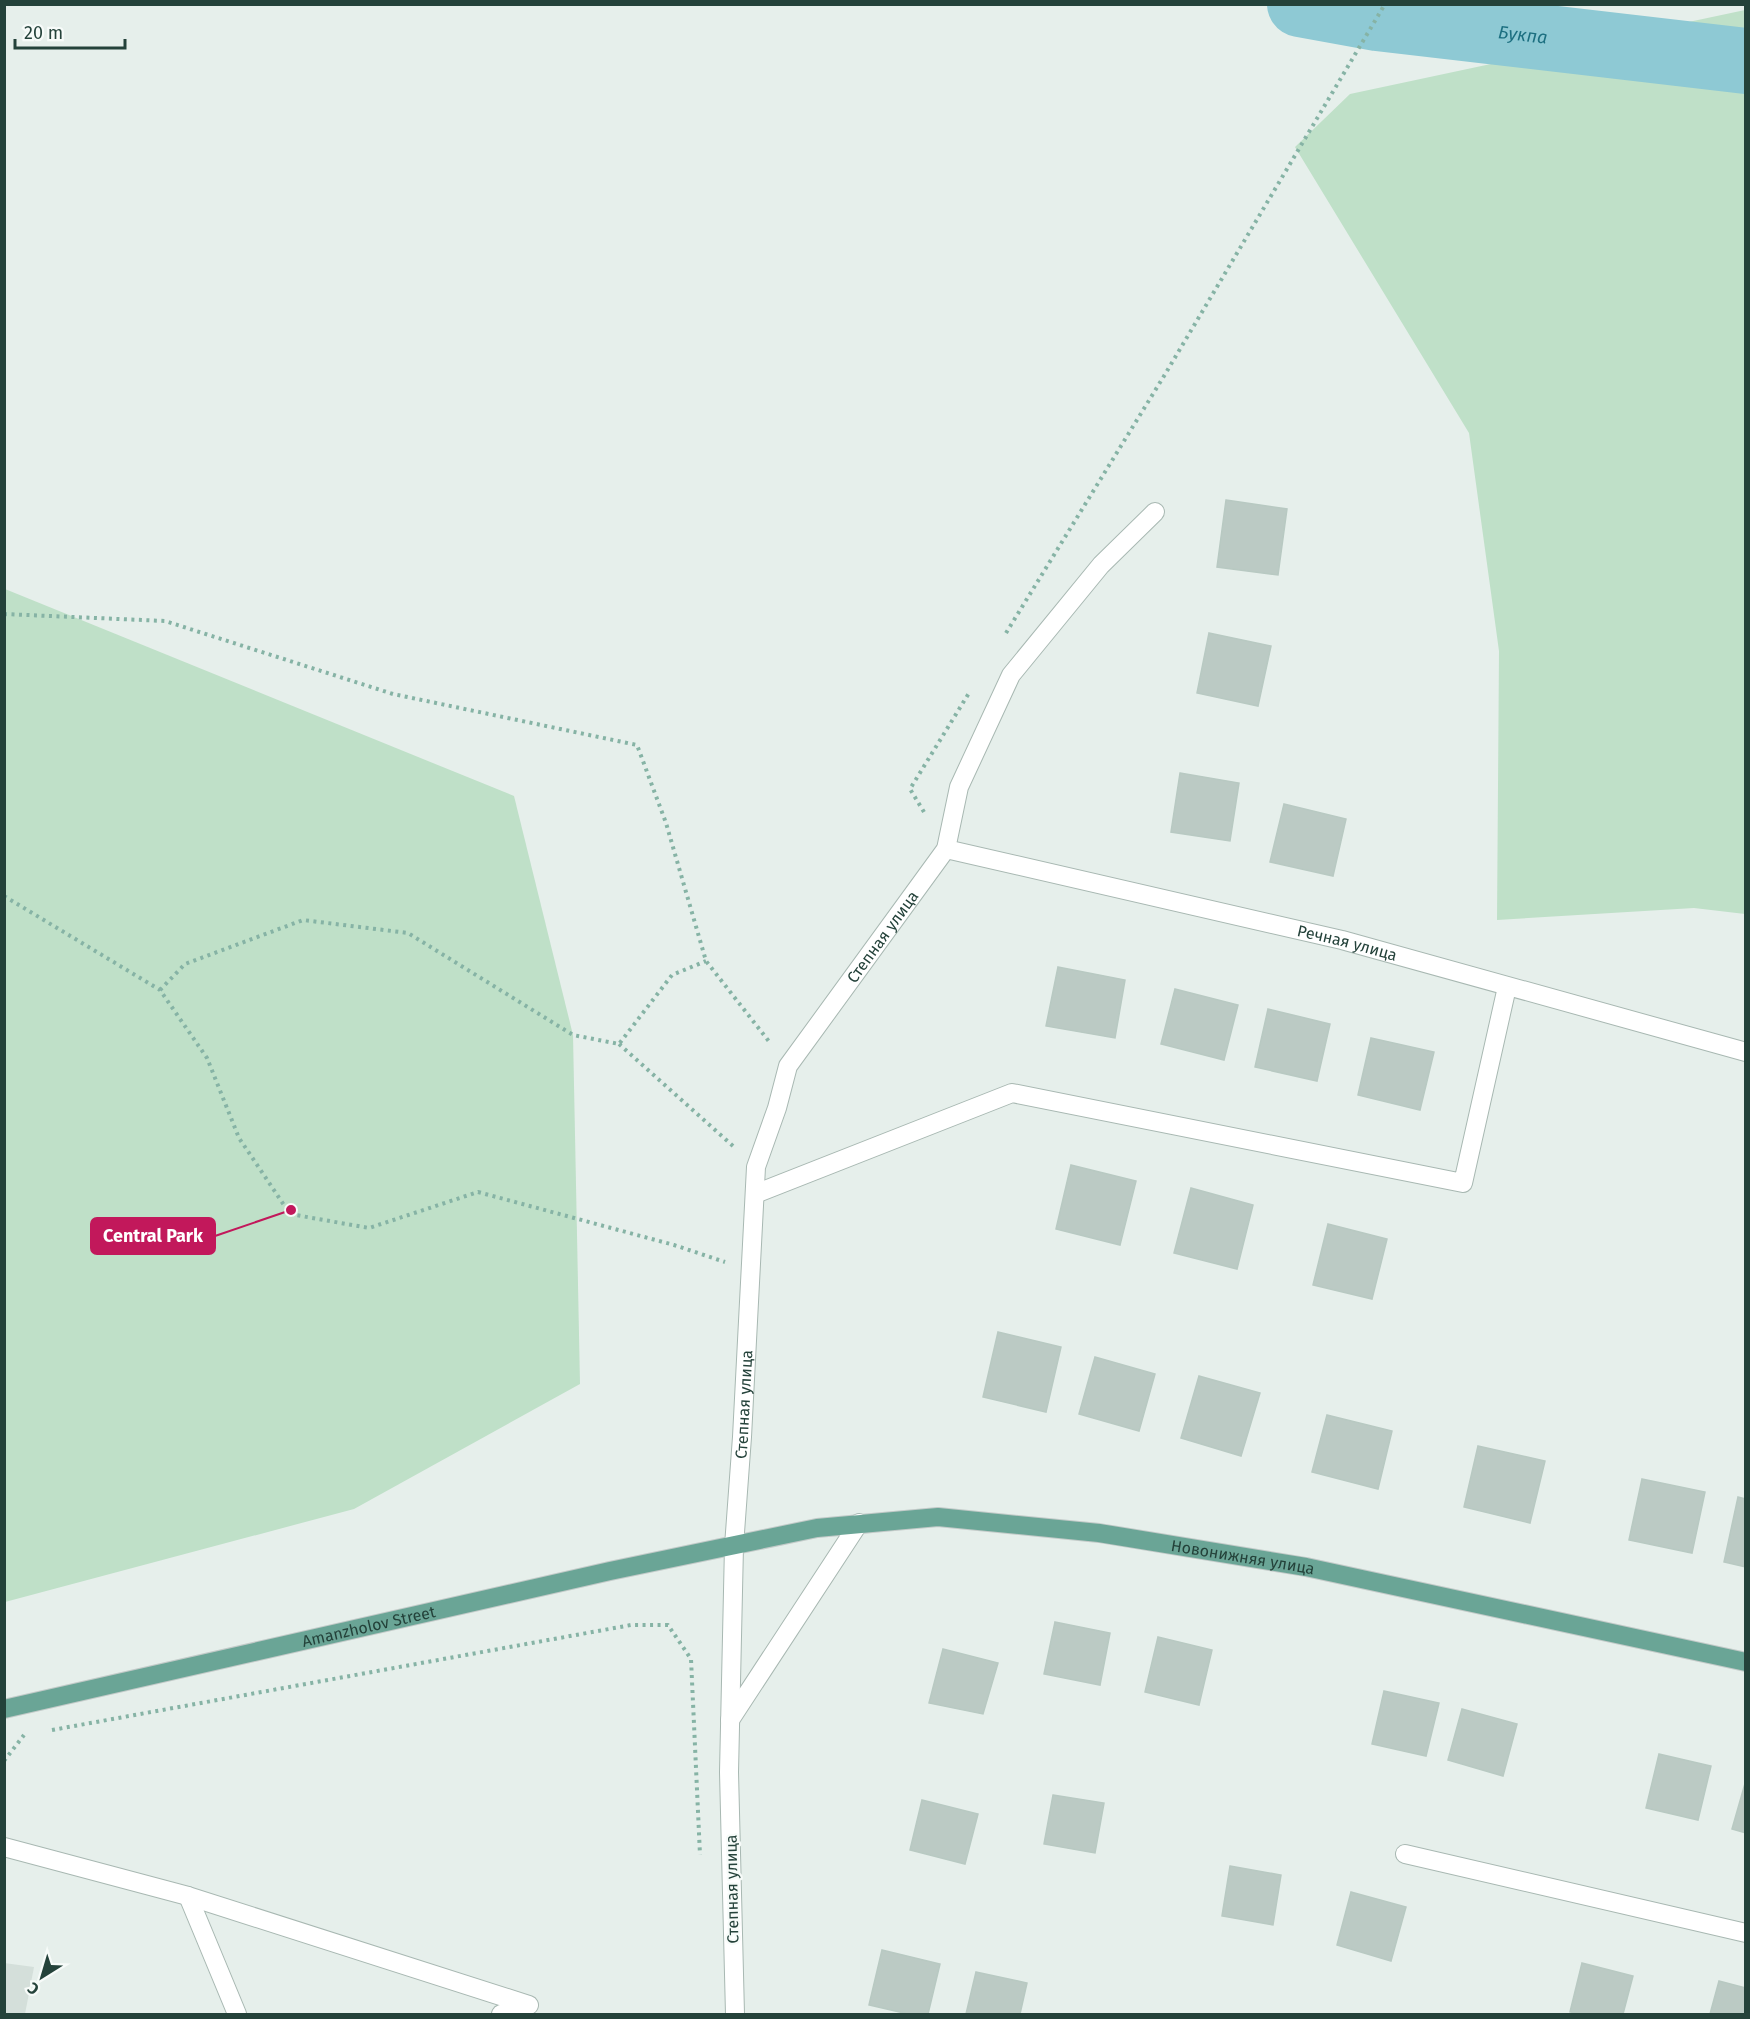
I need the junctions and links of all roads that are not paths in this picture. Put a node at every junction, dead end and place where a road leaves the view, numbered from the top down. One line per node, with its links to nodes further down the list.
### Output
1 (1155, 512): 2 (street)
2 (946, 849): 3 (street, Речная улица); 5 (street, Степная улица)
3 (1506, 987): 4 (street, Речная улица); 5 (street)
4 (1746, 1052)
5 (755, 1194): 7 (street, Степная улица)
6 (859, 1523): 7 (main road, Новонижняя улица); 8 (main road, Новонижняя улица); 10 (street)
7 (734, 1546): 9 (main road, Amanzholov Street); 10 (street, Степная улица)
8 (1746, 1662)
9 (4, 1709)
10 (730, 1720): 18 (street, Степная улица)
11 (4, 1847): 13 (street)
12 (1405, 1854): 14 (street)
13 (188, 1896): 15 (street); 16 (street)
14 (1746, 1934)
15 (531, 2010): 17 (street)
16 (237, 2014)
17 (501, 2014)
18 (735, 2014)

